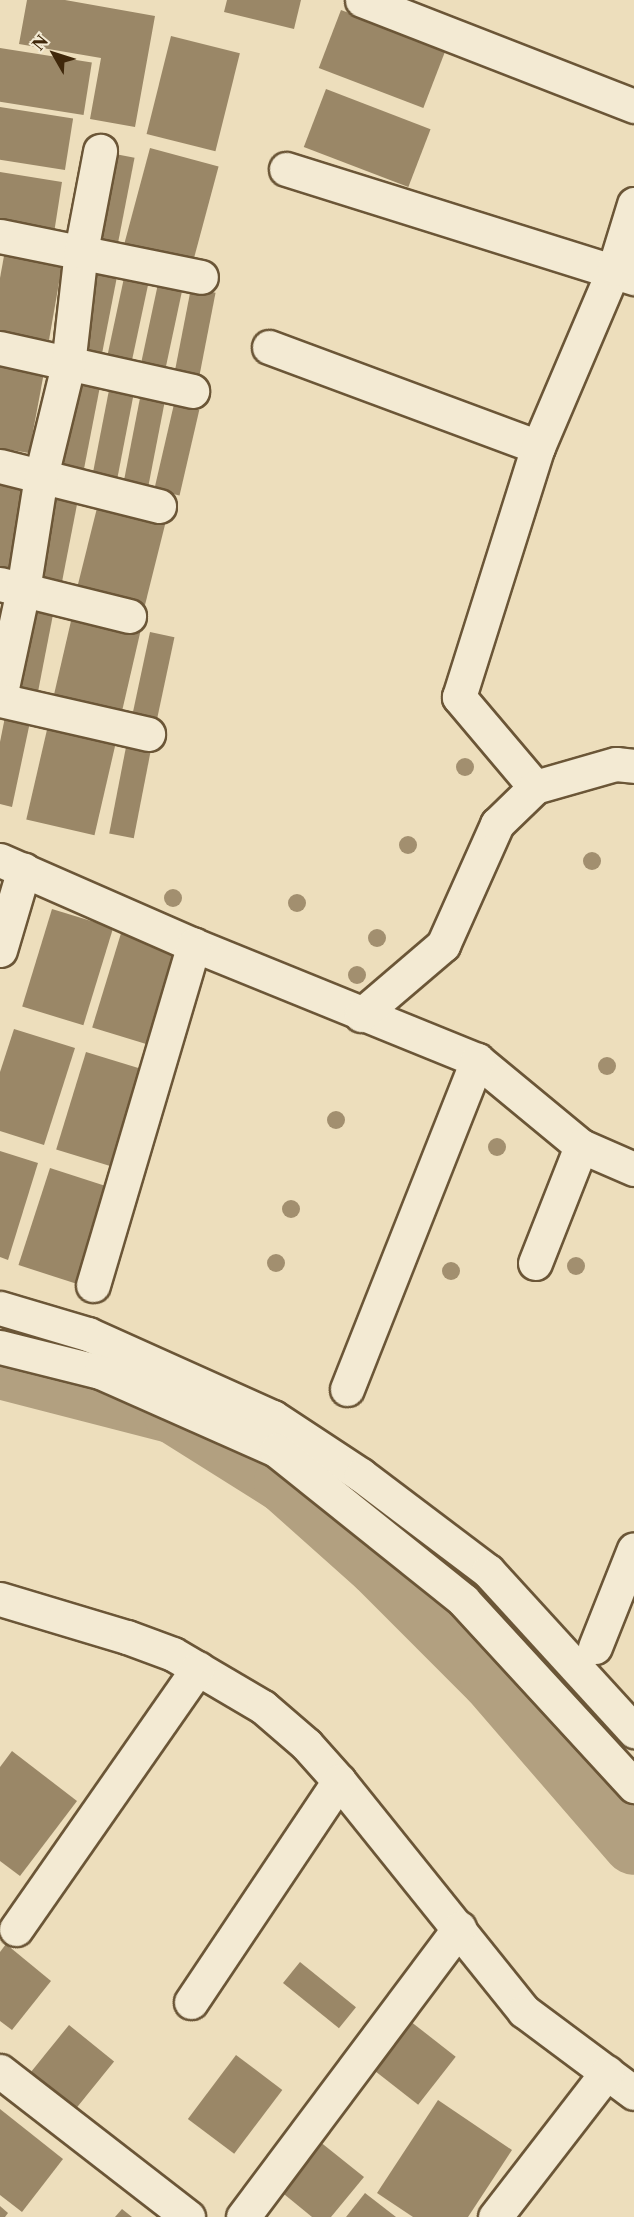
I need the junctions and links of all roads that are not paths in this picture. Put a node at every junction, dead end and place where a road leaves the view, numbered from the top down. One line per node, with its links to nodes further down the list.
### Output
1 (362, 0): 2 (street)
2 (634, 106)
3 (99, 151): 7 (street)
4 (286, 169): 8 (street)
5 (634, 204): 8 (street)
6 (0, 236): 7 (street)
7 (81, 251): 9 (street); 12 (street)
8 (624, 274): 14 (street)
9 (201, 277)
10 (269, 347): 14 (street)
11 (0, 348): 12 (street)
12 (68, 365): 13 (street); 16 (street)
13 (192, 391)
14 (538, 447): 23 (street)
15 (0, 466): 16 (street)
16 (40, 476): 17 (street); 18 (street)
17 (159, 506)
18 (12, 587): 19 (street); 20 (street)
19 (129, 616)
20 (0, 698): 21 (street)
21 (148, 734)
22 (634, 766): 23 (street)
23 (535, 787): 27 (street)
24 (12, 865): 25 (street); 26 (street)
25 (194, 945): 27 (street); 32 (street)
26 (0, 950)
27 (361, 1015): 28 (street)
28 (477, 1060): 29 (street); 35 (street)
29 (581, 1146): 30 (street); 31 (street)
30 (634, 1168)
31 (534, 1263)
32 (93, 1285)
33 (0, 1308): 40 (street)
34 (0, 1347): 42 (street)
35 (346, 1389)
36 (634, 1549): 38 (street)
37 (5, 1610): 39 (street)
38 (595, 1647)
39 (198, 1668): 41 (street); 44 (street)
40 (634, 1731)
41 (339, 1781): 43 (street); 45 (street)
42 (634, 1786)
43 (459, 1928): 47 (street); 49 (street)
44 (16, 1929)
45 (191, 2002)
46 (0, 2071): 50 (street)
47 (607, 2072): 48 (street); 51 (street)
48 (634, 2093)
49 (256, 2213)
50 (188, 2217)
51 (495, 2217)

